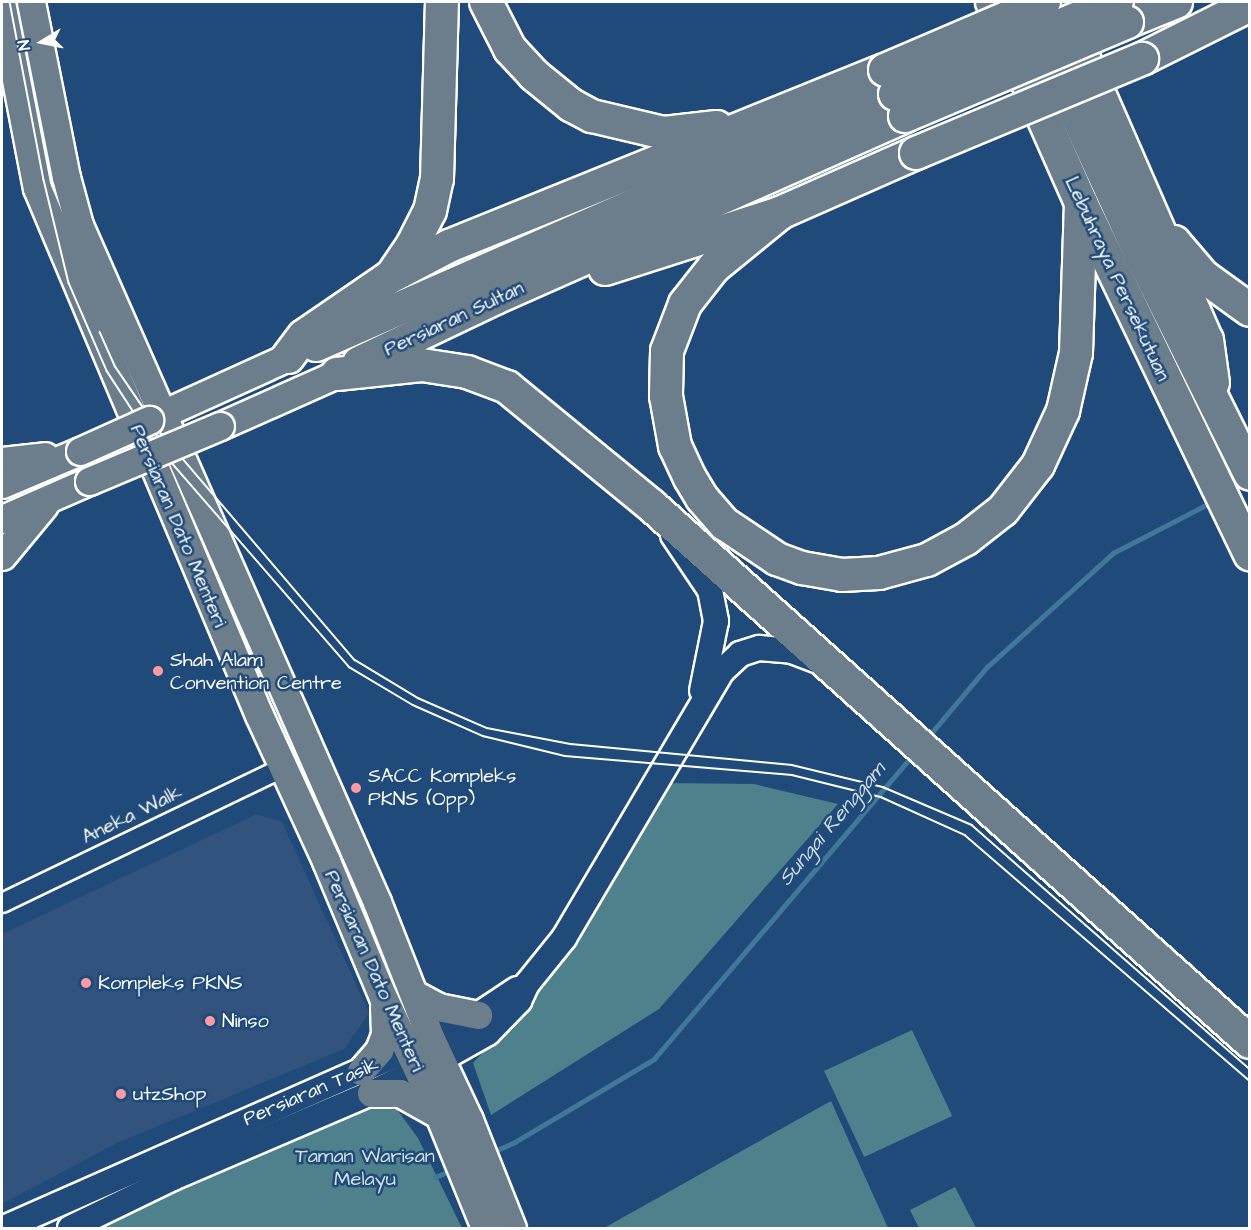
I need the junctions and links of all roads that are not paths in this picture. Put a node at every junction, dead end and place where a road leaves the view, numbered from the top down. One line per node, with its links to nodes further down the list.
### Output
1 (31, 2): 37 (main road, Persiaran Dato Menteri)
2 (442, 2): 17 (highway)
3 (486, 2): 13 (highway)
4 (992, 2): 14 (highway, Lebuhraya Persekutuan)
5 (1026, 2): 22 (highway, Lebuhraya Persekutuan)
6 (1044, 2): 12 (highway, bridge)
7 (1059, 2): 16 (highway)
8 (1176, 2): 10 (highway)
9 (2, 7): 34 (main road, Persiaran Dato Menteri)
10 (1122, 12): 12 (highway, bridge)
11 (1241, 12): 15 (highway, bridge)
12 (895, 93): 13 (highway); 18 (highway, Persiaran Sultan); 20 (highway, Persiaran Sultan)
13 (769, 117): 17 (highway)
14 (1081, 203): 15 (highway); 30 (highway, Lebuhraya Persekutuan)
15 (780, 213): 18 (highway)
16 (1150, 214): 19 (highway); 22 (highway)
17 (390, 277): 20 (highway)
18 (495, 298): 21 (highway, Persiaran Sultan)
19 (1250, 310)
20 (288, 357): 23 (main road, Persiaran Sultan, bridge)
21 (337, 374): 27 (main road, Persiaran Sultan, bridge); 28 (highway)
22 (1217, 411): 25 (highway, Lebuhraya Persekutuan)
23 (80, 451): 24 (main road); 26 (main road, Persiaran Sultan)
24 (2, 461)
25 (1244, 464)
26 (2, 484)
27 (53, 496): 29 (main road, Persiaran Sultan); 31 (main road)
28 (652, 506): 32 (highway); 33 (main road)
29 (2, 519)
30 (1250, 554)
31 (2, 556)
32 (826, 663): 33 (main road); 40 (highway)
33 (697, 711): 36 (main road)
34 (282, 768): 35 (street, Aneka Walk); 38 (main road, Persiaran Dato Menteri)
35 (2, 903)
36 (527, 984): 39 (main road, Persiaran Tasik); 41 (main road, Persiaran Tasik)
37 (414, 994): 39 (main road); 41 (main road, Persiaran Dato Menteri)
38 (383, 998): 41 (main road, Persiaran Dato Menteri); 42 (main road)
39 (478, 1015): 41 (main road, Persiaran Tasik)
40 (1250, 1042)
41 (424, 1055): 42 (main road, Persiaran Tasik); 43 (main road, Persiaran Dato Menteri)
42 (366, 1082): 43 (main road); 44 (main road, Persiaran Tasik); 45 (main road, Persiaran Tasik)
43 (451, 1122): 46 (main road, Persiaran Dato Menteri)
44 (166, 1155): 45 (main road); 47 (main road, Persiaran Tasik)
45 (173, 1178): 48 (main road, Persiaran Tasik)
46 (488, 1212): 49 (main road, Persiaran Dato Menteri)
47 (4, 1228)
48 (70, 1228)
49 (513, 1228)

